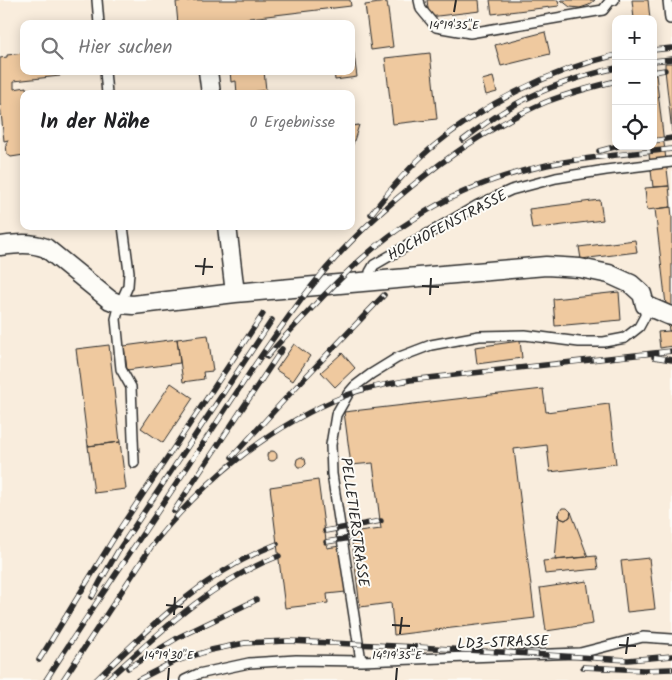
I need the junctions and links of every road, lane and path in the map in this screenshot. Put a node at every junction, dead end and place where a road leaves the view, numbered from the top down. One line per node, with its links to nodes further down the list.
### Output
1 (97, 0): 6 (lane)
2 (419, 0): 3 (lane)
3 (612, 0)
4 (668, 0): 5 (lane)
5 (670, 19)
6 (98, 20)
7 (106, 75): 9 (lane)
8 (209, 75): 10 (street)
9 (107, 90)
10 (210, 90)
11 (672, 162): 15 (lane, HOCHOFENSTRASSE)
12 (124, 230): 17 (lane)
13 (227, 230): 16 (street)
14 (0, 246): 17 (street)
15 (370, 282): 16 (street); 18 (street)
16 (235, 293): 17 (street)
17 (120, 304): 20 (lane)
18 (645, 305): 19 (street); 22 (lane, PELLETIERSTRASSE)
19 (672, 316)
20 (134, 464)
21 (672, 638): 22 (lane, LD3-STRASSE)
22 (361, 661): 23 (lane, LD3-STRASSE)
23 (185, 680)

